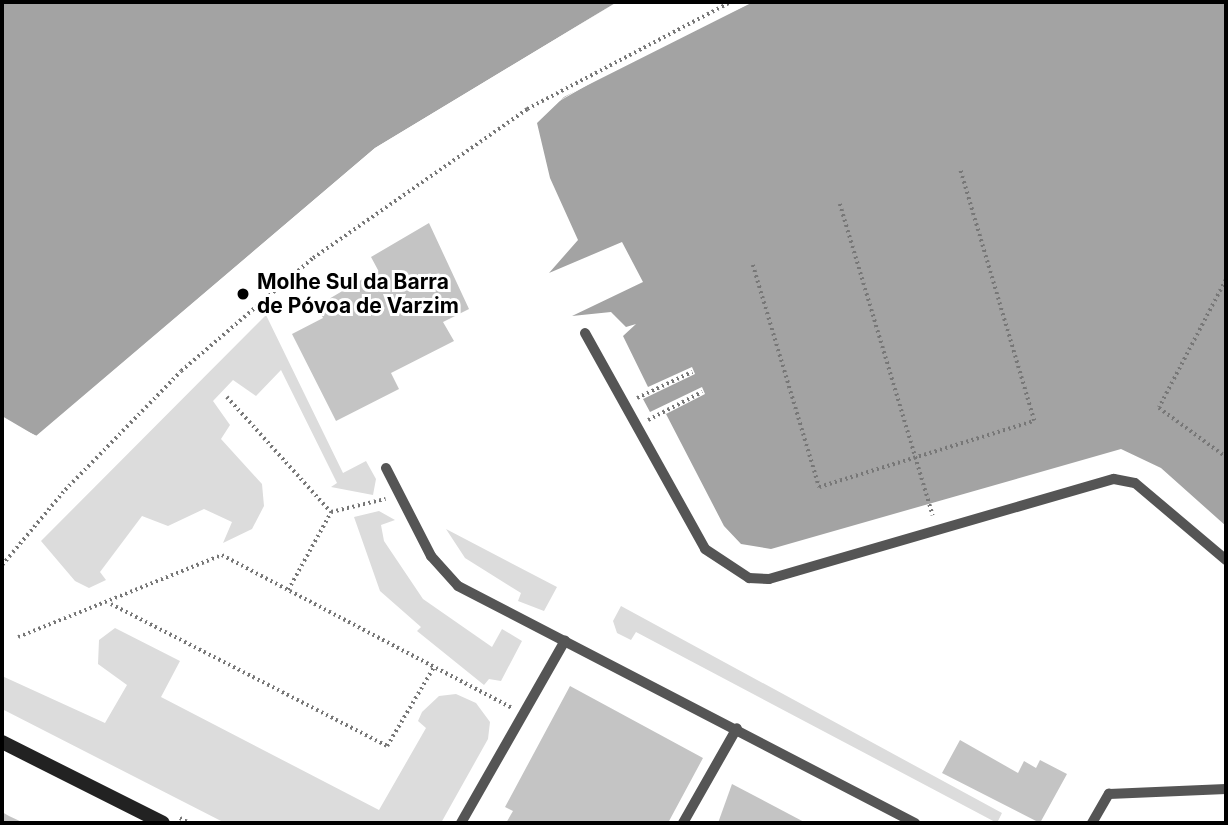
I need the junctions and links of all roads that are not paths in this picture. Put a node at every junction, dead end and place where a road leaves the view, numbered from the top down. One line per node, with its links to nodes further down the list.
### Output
1 (585, 333): 3 (lane)
2 (386, 468): 4 (lane)
3 (1226, 560)
4 (565, 640): 5 (lane); 9 (lane)
5 (737, 728): 10 (lane); 11 (lane)
6 (2, 742): 8 (main road)
7 (1226, 789): 12 (lane)
8 (163, 823)
9 (461, 823)
10 (683, 823)
11 (915, 823)
12 (1092, 823)

